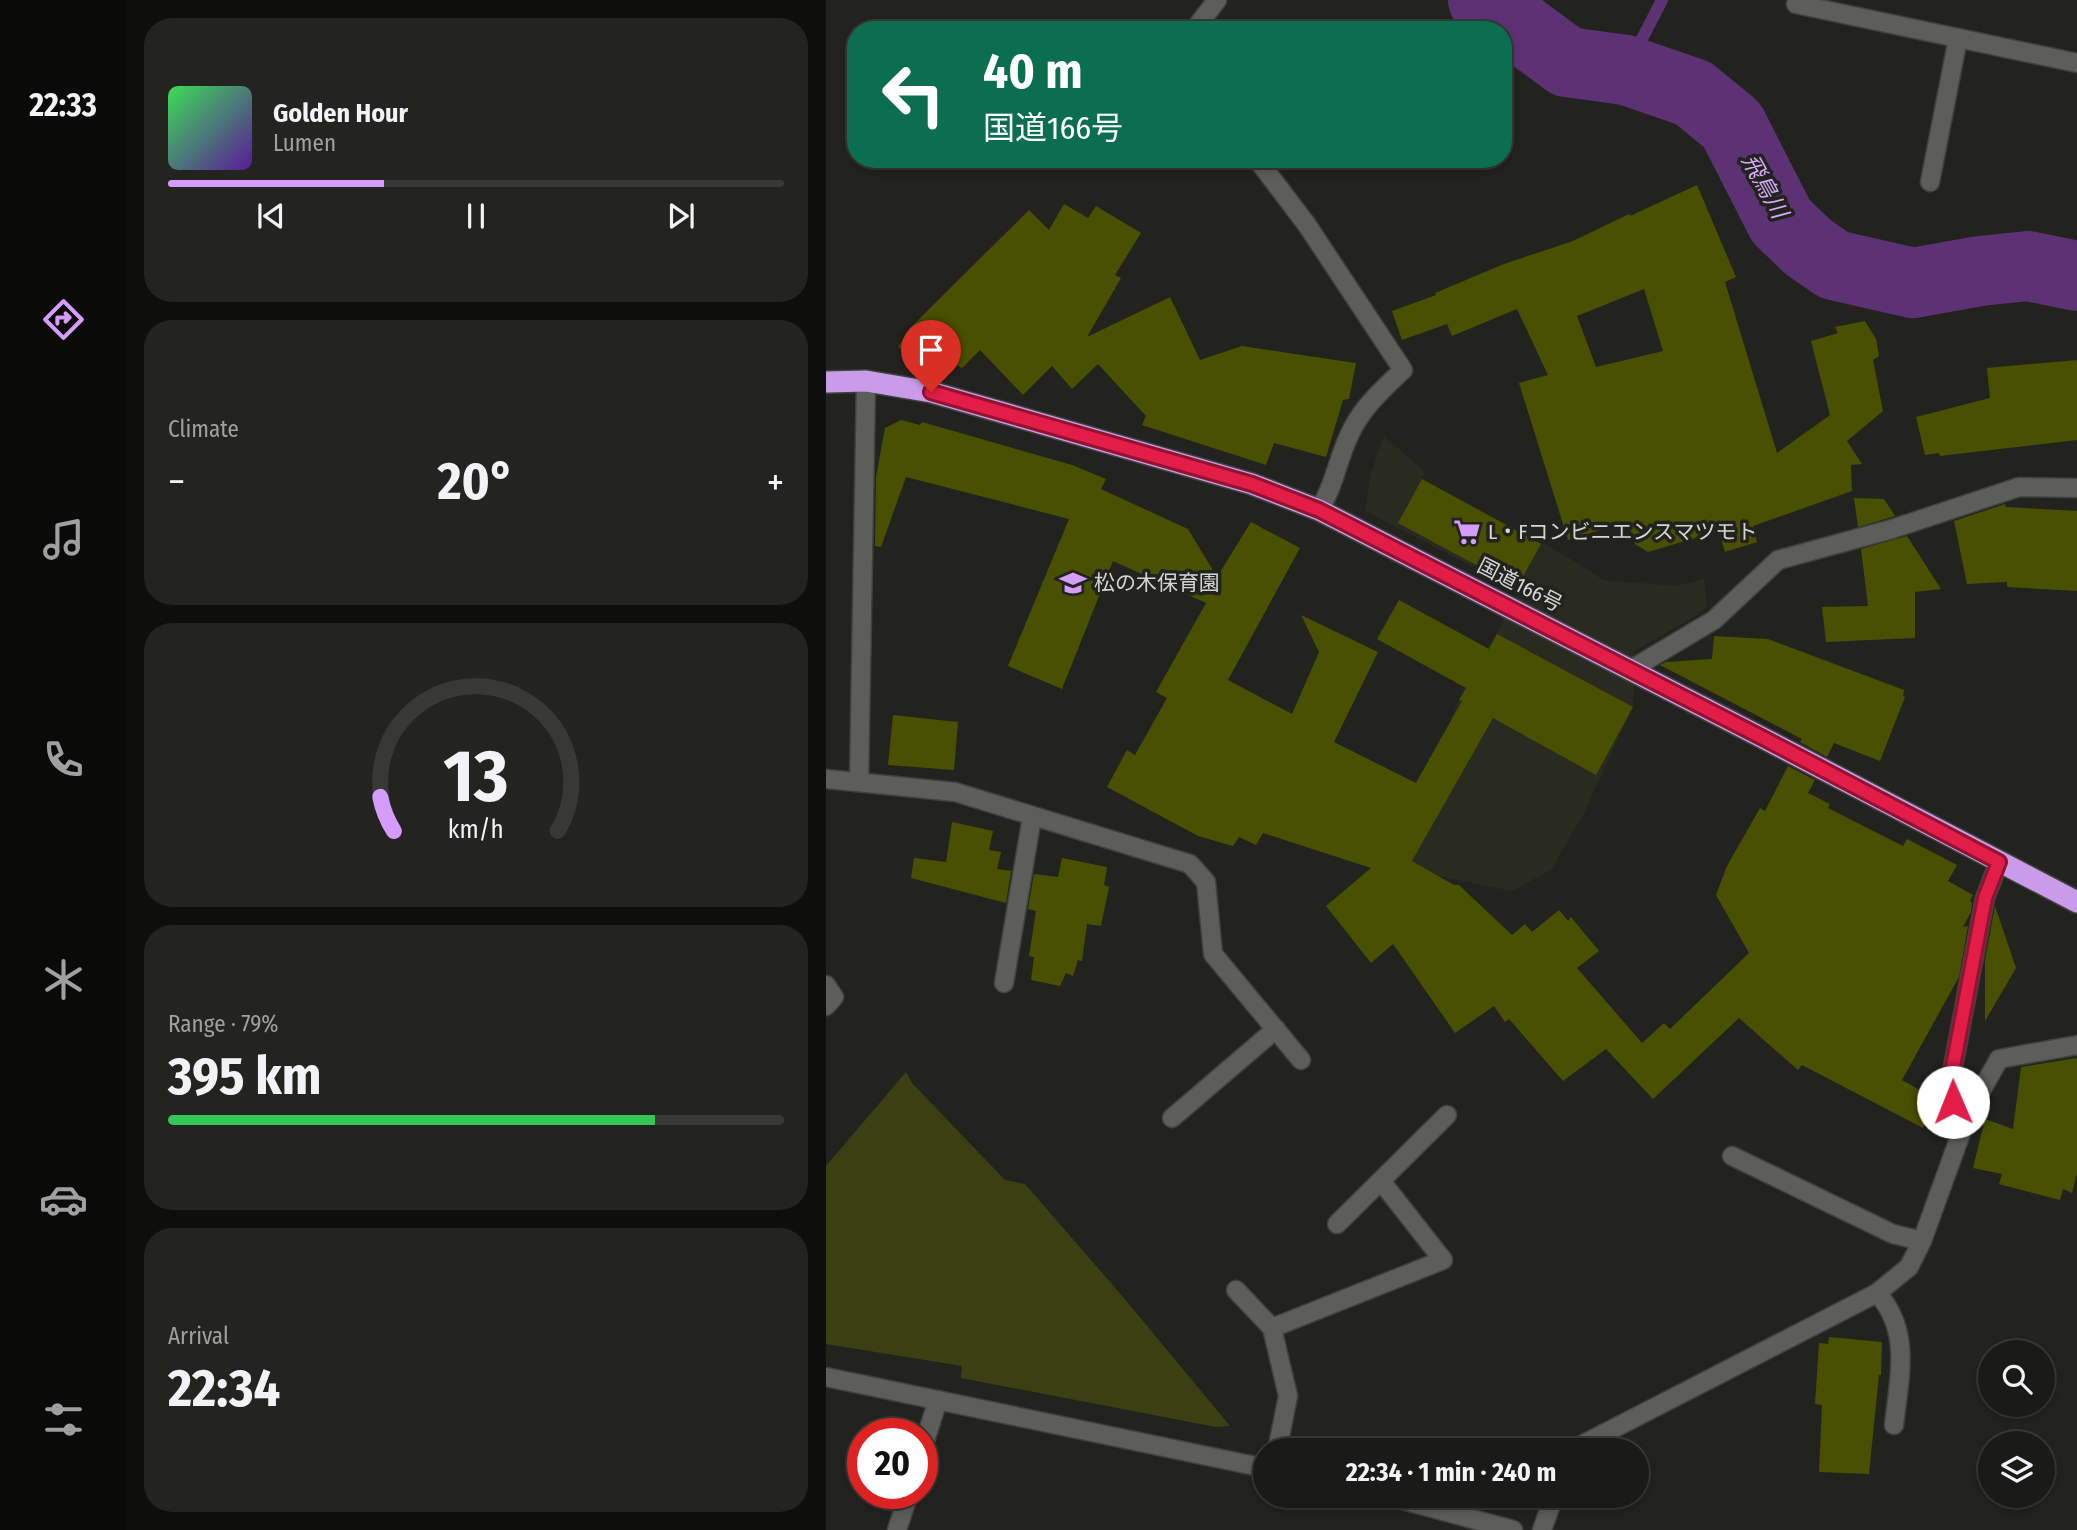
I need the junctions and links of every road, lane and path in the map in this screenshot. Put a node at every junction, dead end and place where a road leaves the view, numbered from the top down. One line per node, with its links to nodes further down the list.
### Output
1 (1217, 0): 3 (street)
2 (1796, 4): 4 (street)
3 (1201, 21)
4 (1958, 38): 5 (street); 7 (street)
5 (2077, 63)
6 (1264, 168): 11 (street)
7 (1930, 182)
8 (866, 381): 9 (highway, 国道166号); 11 (highway, 国道166号); 14 (street)
9 (826, 382)
10 (2077, 488): 12 (street)
11 (1319, 510): 12 (highway, 国道166号)
12 (1630, 670): 16 (highway, 国道166号)
13 (826, 779): 14 (street)
14 (859, 782): 15 (street)
15 (1032, 817): 18 (street); 21 (street)
16 (1999, 862): 17 (highway, 国道166号); 24 (street)
17 (2077, 902)
18 (1004, 983)
19 (826, 985): 20 (street)
20 (826, 1006)
21 (1276, 1029): 23 (street); 26 (street)
22 (2077, 1045): 24 (street)
23 (1300, 1060)
24 (1968, 1114): 30 (street)
25 (1447, 1115): 28 (street)
26 (1172, 1118)
27 (1732, 1157): 30 (street)
28 (1381, 1181): 29 (street); 33 (street)
29 (1337, 1224)
30 (1922, 1241): 32 (street)
31 (1236, 1290): 33 (street)
32 (1877, 1293): 37 (street); 39 (street)
33 (1272, 1328): 38 (street)
34 (826, 1377): 35 (street)
35 (938, 1400): 36 (street); 40 (street)
36 (932, 1418)
37 (1894, 1425)
38 (1279, 1438)
39 (1595, 1438)
40 (1253, 1466)
41 (1432, 1508): 45 (street)
42 (1550, 1508): 46 (street)
43 (904, 1509): 44 (street)
44 (897, 1530)
45 (1513, 1530)
46 (1542, 1530)

